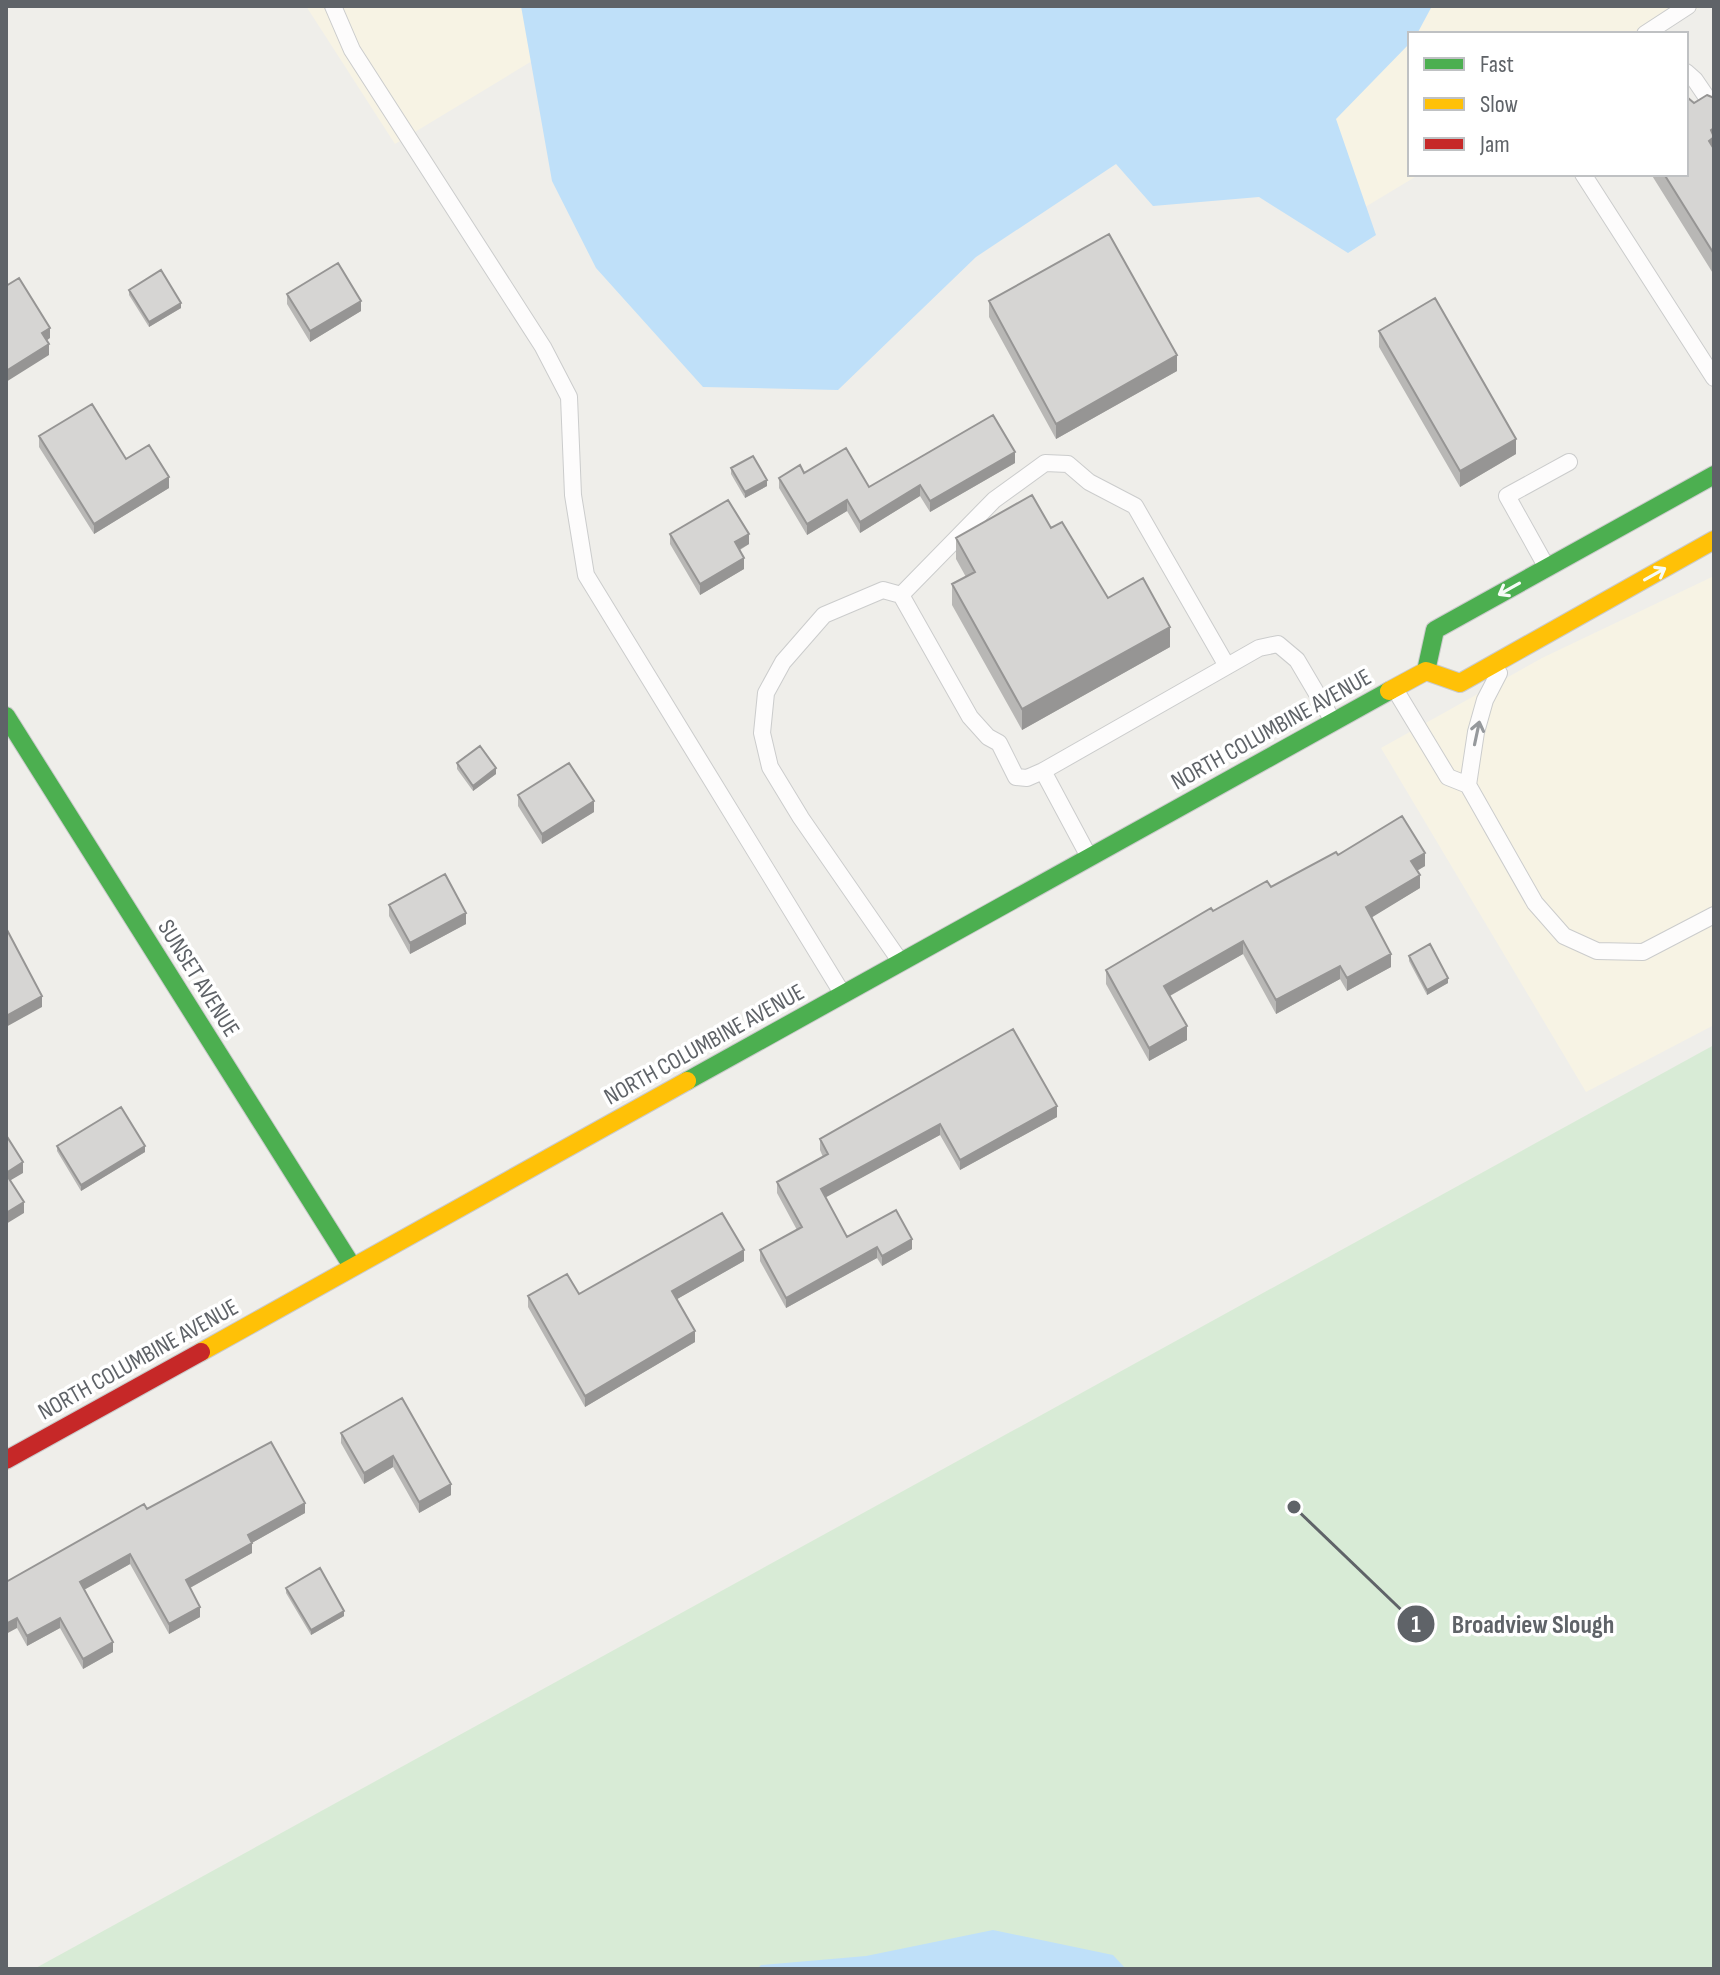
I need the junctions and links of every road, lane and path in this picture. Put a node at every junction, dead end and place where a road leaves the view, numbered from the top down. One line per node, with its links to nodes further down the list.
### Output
1 (333, 6): 26 (lane)
2 (1652, 6): 4 (lane)
3 (1688, 6): 4 (lane)
4 (1662, 22): 5 (lane)
5 (1648, 32)
6 (1688, 74): 7 (lane)
7 (1714, 108)
8 (1584, 176): 9 (lane)
9 (1714, 378)
10 (1569, 462): 13 (lane)
11 (1714, 475): 13 (main road)
12 (1714, 540): 15 (main road, one-way to 12)
13 (1547, 567): 17 (main road, one-way to 17)
14 (901, 595): 16 (lane); 21 (lane); 25 (lane)
15 (1510, 655): 17 (main road); 22 (lane, one-way to 15)
16 (1227, 666): 20 (lane); 21 (lane)
17 (1426, 671): 18 (main road, NORTH COLUMBINE AVENUE)
18 (1394, 688): 20 (main road, NORTH COLUMBINE AVENUE); 22 (lane)
19 (6, 716): 27 (main road, SUNSET AVENUE)
20 (1333, 721): 23 (main road, NORTH COLUMBINE AVENUE)
21 (1043, 771): 23 (lane)
22 (1468, 785): 24 (lane)
23 (1089, 857): 25 (main road, NORTH COLUMBINE AVENUE)
24 (1714, 915)
25 (901, 962): 26 (main road, NORTH COLUMBINE AVENUE)
26 (843, 995): 27 (main road, NORTH COLUMBINE AVENUE)
27 (352, 1266): 28 (main road, NORTH COLUMBINE AVENUE)
28 (6, 1460)

